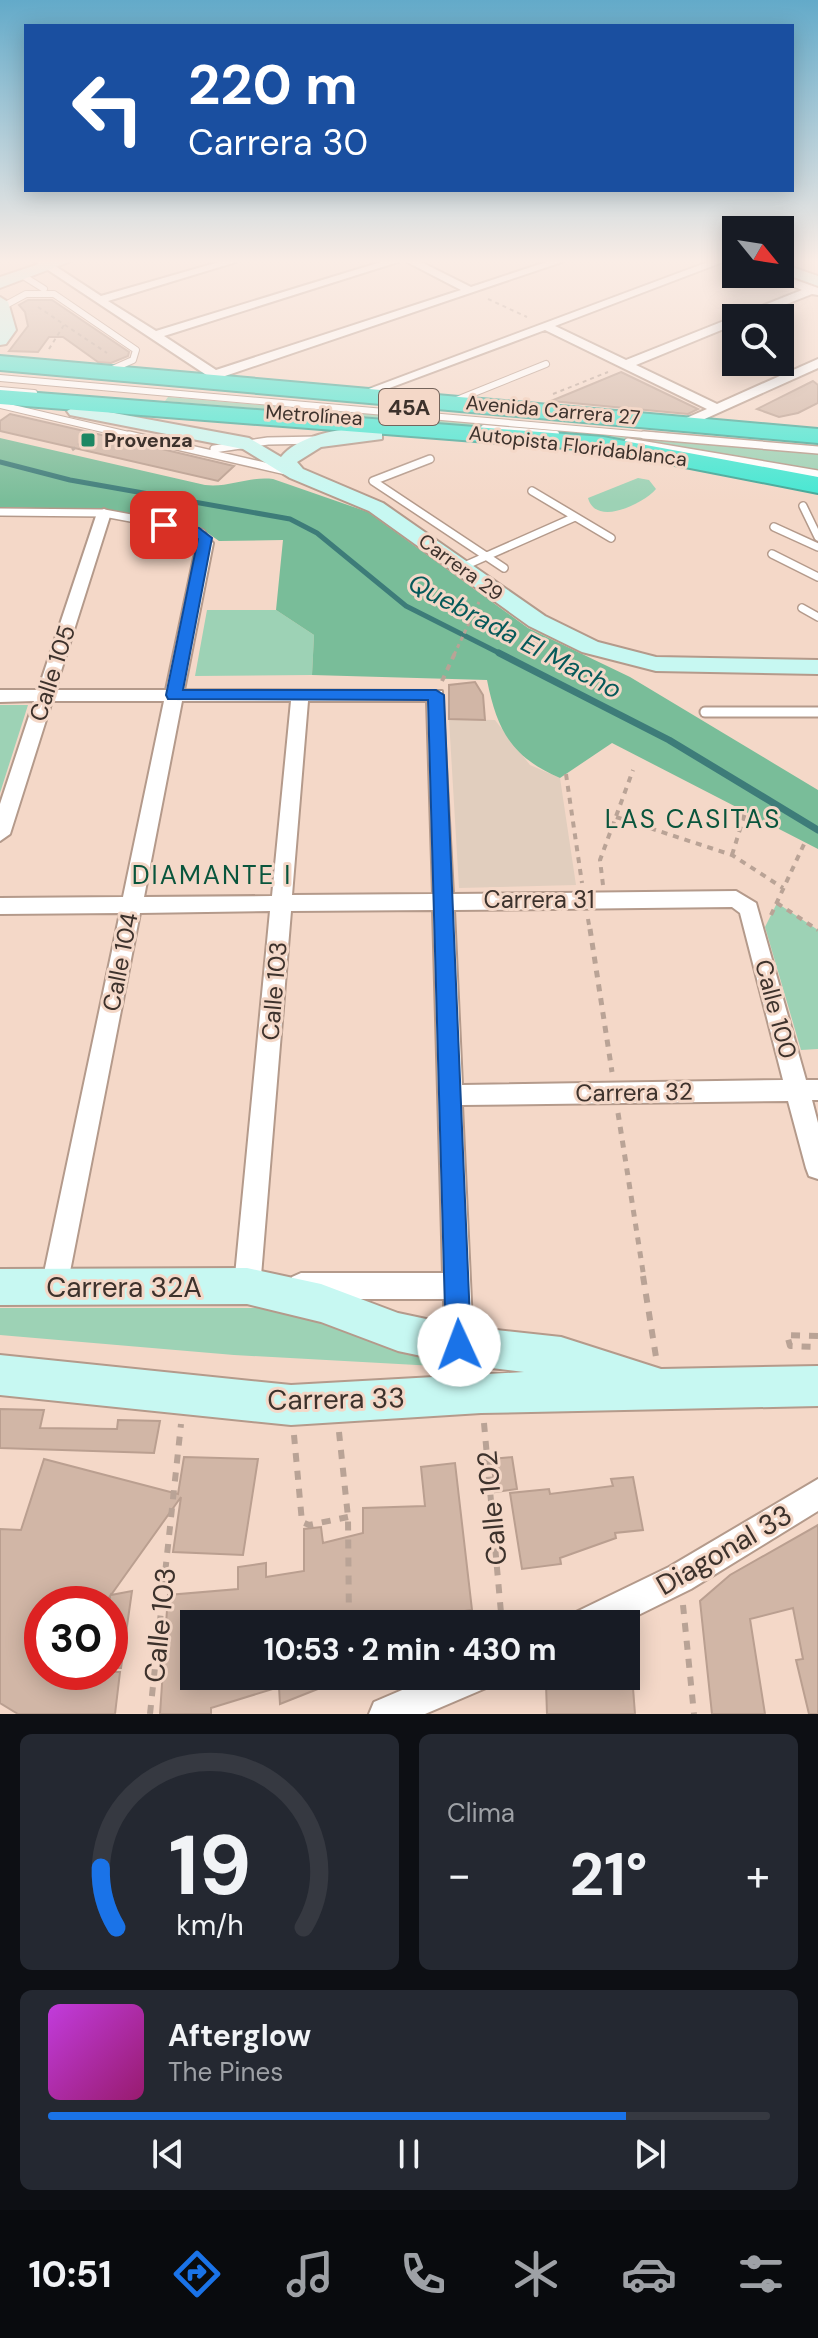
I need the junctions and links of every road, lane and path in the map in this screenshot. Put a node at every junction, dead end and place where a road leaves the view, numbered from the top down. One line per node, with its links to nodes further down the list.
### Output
1 (50, 342): 10 (path)
2 (83, 342): 12 (path)
3 (124, 342): 12 (lane)
4 (161, 342): 17 (street)
5 (321, 342): 17 (street)
6 (502, 342): 19 (street)
7 (578, 342): 14 (street)
8 (682, 342): 14 (street)
9 (1, 348): 10 (highway, Avenida Carrera 27 / 45A)
10 (34, 361): 12 (highway, Avenida Carrera 27 / 45A)
11 (818, 363): 24 (street)
12 (108, 364): 17 (highway, Avenida Carrera 27 / 45A)
13 (546, 364): 22 (lane)
14 (625, 365): 20 (path); 24 (street)
15 (0, 371): 32 (highway, Autopista Floridablanca / 45A)
16 (0, 378): 32 (lane, Metrolínea)
17 (212, 379): 19 (highway, Avenida Carrera 27 / 45A)
18 (0, 390): 38 (lane, Metrolínea)
19 (356, 396): 22 (highway, Avenida Carrera 27 / 45A)
20 (547, 396)
21 (0, 397): 36 (highway, Autopista Floridablanca / 45A)
22 (452, 402): 26 (highway, Avenida Carrera 27 / 45A)
23 (0, 404): 25 (highway, Avenida Carrera 27 / 45A); 33 (lane, Metrolínea)
24 (717, 409): 26 (street)
25 (76, 411): 27 (highway, Avenida Carrera 27 / 45A); 31 (street, Carrera 29)
26 (689, 422): 28 (highway, Avenida Carrera 27 / 45A)
27 (375, 435): 30 (street); 36 (highway, Avenida Carrera 27 / 45A)
28 (818, 436)
29 (86, 439): 34 (path)
30 (333, 439): 31 (lane, Metrolínea); 37 (street)
31 (249, 444): 33 (lane, Metrolínea); 37 (street, Carrera 29)
32 (818, 447)
33 (196, 448): 37 (lane, Metrolínea)
34 (72, 450)
35 (430, 459): 51 (lane)
36 (744, 470): 39 (highway, Autopista Floridablanca / 45A)
37 (297, 474): 52 (street, Carrera 29)
38 (818, 474)
39 (818, 485)
40 (532, 491): 44 (lane)
41 (803, 506): 46 (lane)
42 (0, 512): 43 (lane)
43 (104, 513): 48 (lane); 63 (street, Calle 105)
44 (575, 517): 47 (lane); 51 (lane)
45 (774, 527): 49 (lane)
46 (818, 537)
47 (611, 538)
48 (205, 543): 60 (street, Calle 104)
49 (818, 547)
50 (772, 554): 54 (lane)
51 (486, 556): 52 (lane); 53 (lane)
52 (462, 567): 58 (street, Carrera 29)
53 (504, 568)
54 (818, 577)
55 (483, 594): 59 (path)
56 (802, 608): 57 (lane)
57 (818, 617)
58 (818, 667)
59 (439, 687): 61 (street); 74 (street)
60 (174, 695): 61 (street); 63 (street); 78 (street, Calle 104)
61 (300, 695): 76 (street, Calle 103)
62 (0, 696): 63 (street)
63 (45, 696): 69 (street, Calle 105)
64 (705, 712): 65 (lane)
65 (818, 712)
66 (633, 770): 68 (path)
67 (745, 813): 71 (path)
68 (616, 817): 71 (path); 73 (path)
69 (0, 834)
70 (805, 842): 72 (path, Calle 100)
71 (732, 855): 72 (path)
72 (783, 888): 77 (path, Calle 100)
73 (605, 899): 74 (street, Carrera 31); 75 (street, Carrera 31)
74 (443, 900): 76 (street, Carrera 31); 83 (street)
75 (742, 901): 81 (street, Calle 100)
76 (282, 902): 78 (street, Carrera 31); 85 (street, Calle 103)
77 (777, 903): 80 (path); 81 (path, Calle 100)
78 (131, 904): 79 (street, Carrera 31); 88 (street, Calle 104)
79 (0, 906)
80 (818, 930)
81 (758, 943): 82 (street, Calle 100)
82 (808, 1090): 83 (street, Carrera 32); 84 (street, Calle 100)
83 (450, 1095): 86 (street)
84 (818, 1168)
85 (247, 1286): 86 (street, Carrera 32A); 88 (street, Carrera 32A); 90 (street, Carrera 32A)
86 (456, 1286): 90 (street)
87 (0, 1287): 88 (street, Carrera 32A)
88 (54, 1287)
89 (818, 1336): 91 (path)
90 (459, 1345): 94 (street, Carrera 32A)
91 (818, 1347)
92 (0, 1375): 95 (street, Carrera 33)
93 (818, 1386): 94 (street, Carrera 33)
94 (661, 1388): 96 (street, Carrera 33)
95 (184, 1393): 98 (street, Carrera 33); 106 (path, Calle 103)
96 (481, 1393): 97 (street, Carrera 33); 103 (path, Calle 102)
97 (336, 1402): 98 (street, Carrera 33); 100 (path)
98 (291, 1405): 100 (path)
99 (818, 1494): 101 (street, Diagonal 33)
100 (348, 1517): 102 (path)
101 (680, 1578): 104 (street, Diagonal 33); 108 (path)
102 (349, 1610)
103 (501, 1610)
104 (614, 1610)
105 (442, 1690): 107 (street)
106 (150, 1714)
107 (386, 1714)
108 (694, 1714)

